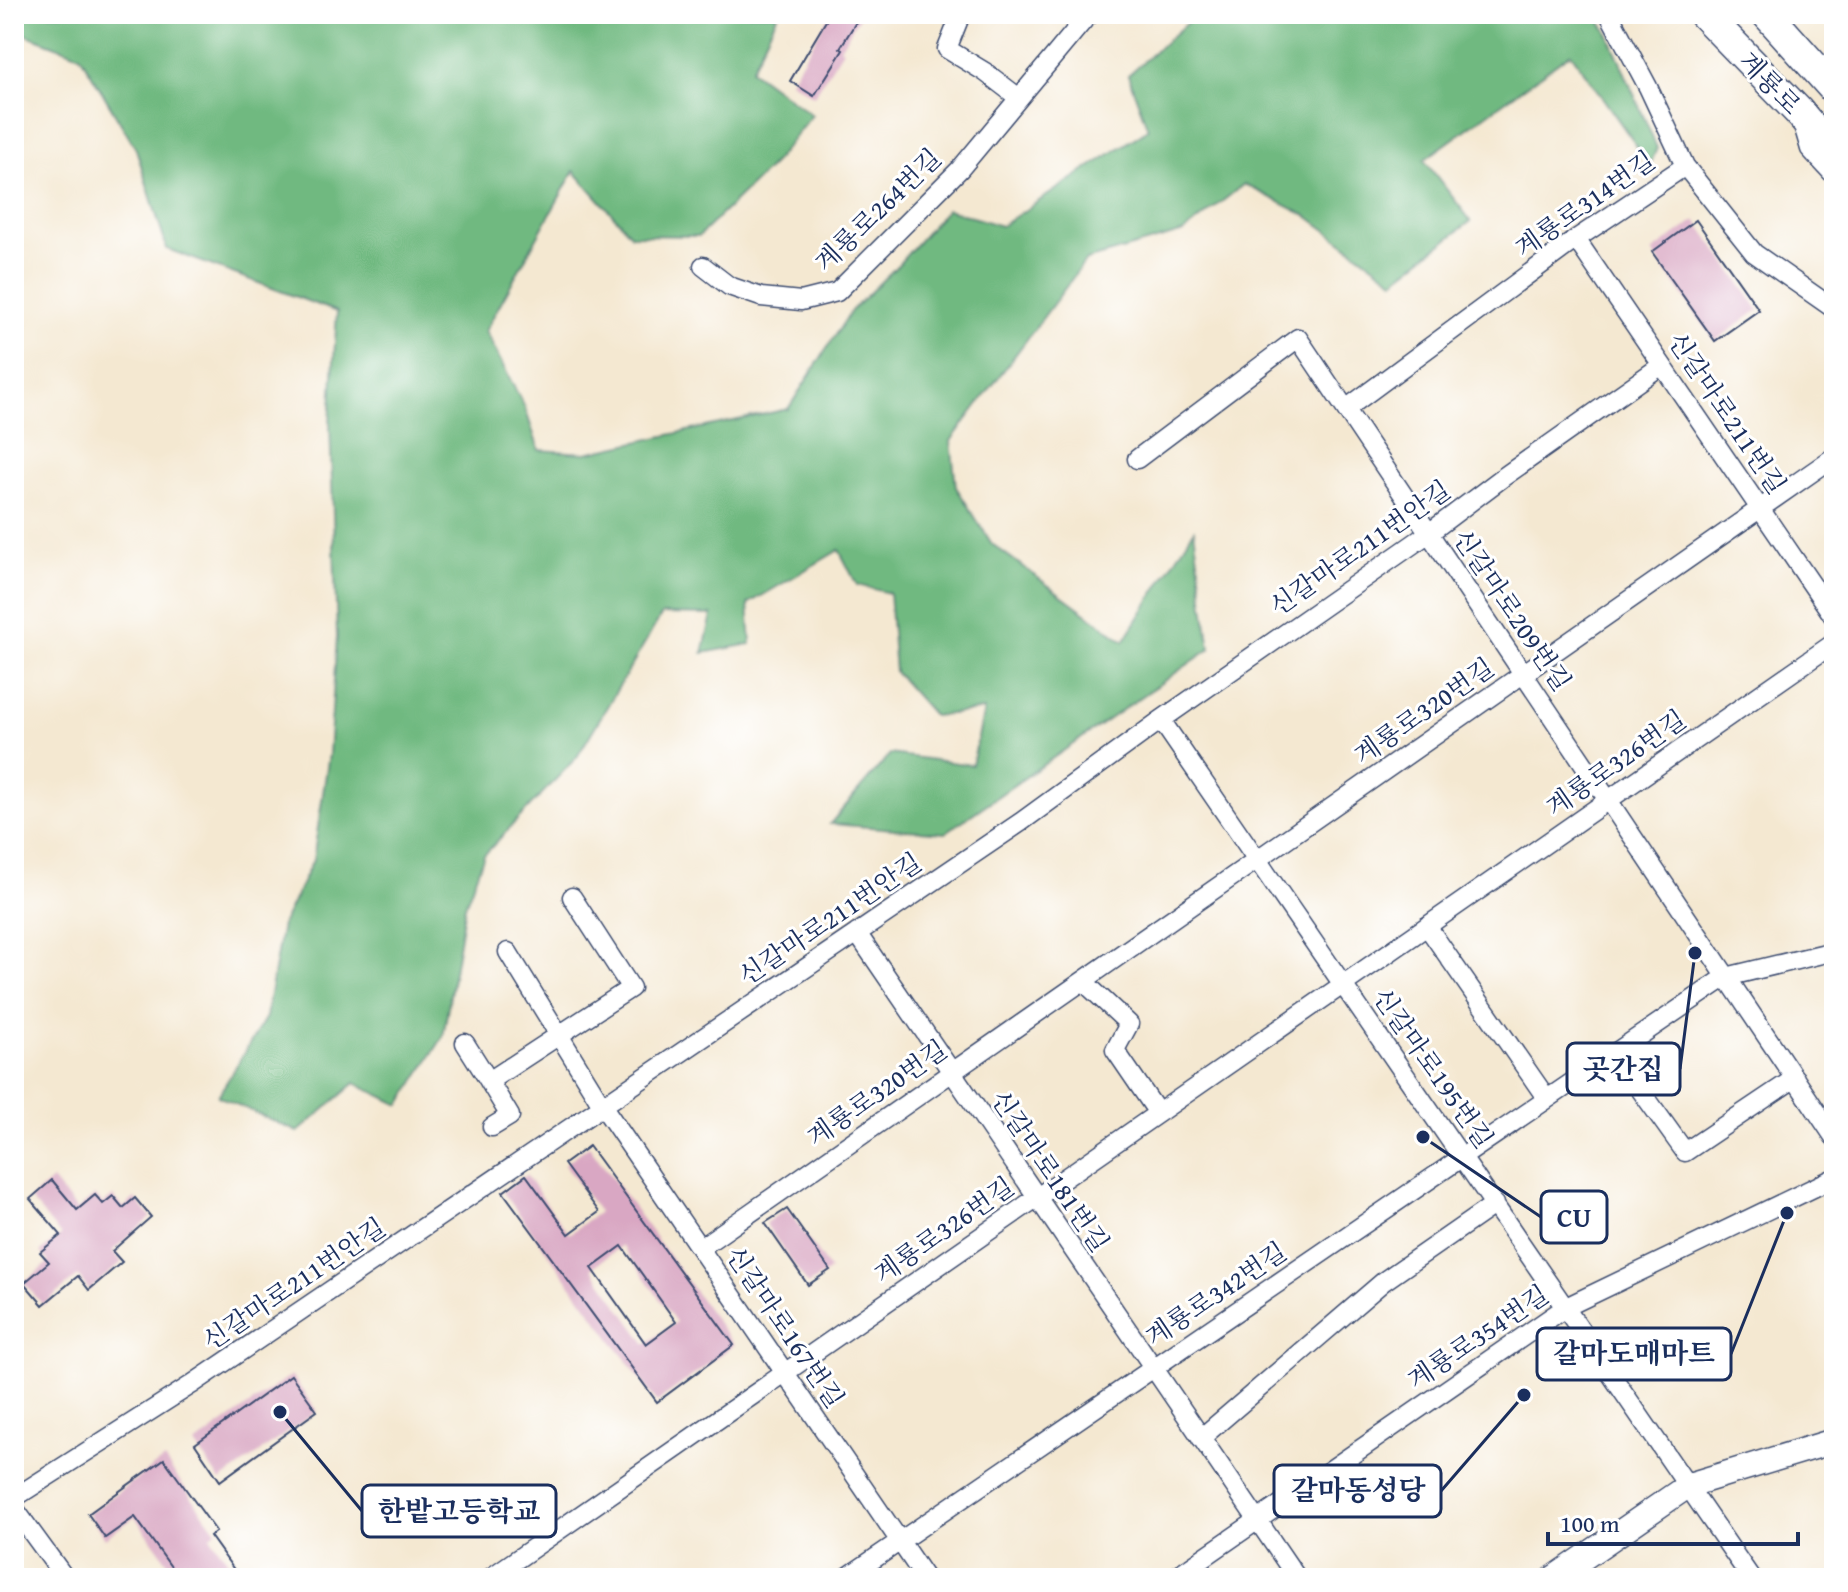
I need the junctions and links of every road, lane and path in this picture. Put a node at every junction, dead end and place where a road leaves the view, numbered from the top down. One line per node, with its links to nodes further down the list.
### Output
1 (961, 14): 7 (street)
2 (1089, 14): 7 (street, 계룡로264번길)
3 (1609, 14): 10 (street)
4 (1704, 14): 8 (main road, 계룡로)
5 (1767, 14): 6 (main road, 계룡로)
6 (1834, 89)
7 (1019, 98): 13 (street, 계룡로264번길)
8 (1798, 111): 9 (main road, 계룡로); 11 (street)
9 (1834, 153)
10 (1685, 166): 12 (street, 계룡로314번길); 14 (street, 계룡로314번길)
11 (1834, 175)
12 (1576, 239): 15 (street, 신갈마로211번길); 16 (street, 계룡로314번길)
13 (703, 266)
14 (1832, 301)
15 (1662, 365): 19 (street, 신갈마로211번길); 20 (street, 신갈마로211번안길)
16 (1346, 409): 18 (street, 신갈마로209번길); 20 (street, 신갈마로209번길)
17 (1834, 457): 19 (street, 계룡로320번길)
18 (1137, 459)
19 (1760, 509): 21 (street, 신갈마로211번길); 23 (street, 계룡로320번길)
20 (1429, 533): 23 (street, 신갈마로209번길); 24 (street, 신갈마로211번안길)
21 (1834, 617)
22 (1834, 643): 25 (street, 계룡로326번길)
23 (1523, 674): 25 (street, 신갈마로209번길); 26 (street, 계룡로320번길)
24 (1161, 720): 26 (street, 신갈마로195번길); 29 (street, 신갈마로211번안길)
25 (1608, 800): 28 (street, 계룡로326번길); 32 (street, 신갈마로209번길)
26 (1257, 860): 33 (street, 계룡로320번길); 34 (street, 신갈마로195번길)
27 (572, 897): 35 (street)
28 (1427, 926): 34 (street, 계룡로326번길); 41 (street)
29 (857, 933): 38 (street, 신갈마로181번길); 42 (street, 신갈마로211번안길)
30 (1834, 951): 32 (street, 계룡로342번길)
31 (508, 952): 35 (street, 신갈마로167번길)
32 (1726, 977): 37 (street, 계룡로342번길); 39 (street, 신갈마로209번길)
33 (1083, 981): 38 (street, 계룡로320번길); 43 (street)
34 (1343, 984): 43 (street, 계룡로326번길); 46 (street, 신갈마로195번길)
35 (561, 1036): 40 (street); 42 (street, 신갈마로167번길)
36 (465, 1043): 40 (street)
37 (1614, 1053): 39 (street); 41 (street, 계룡로342번길)
38 (952, 1072): 48 (street, 신갈마로181번길); 50 (street, 계룡로320번길)
39 (1795, 1078): 45 (street, 신갈마로209번길)
40 (489, 1081): 44 (street)
41 (1547, 1099): 46 (street, 계룡로342번길)
42 (602, 1105): 50 (street, 신갈마로167번길); 57 (street, 신갈마로211번안길)
43 (1158, 1113): 48 (street, 계룡로326번길)
44 (492, 1127)
45 (1834, 1137)
46 (1463, 1157): 49 (street, 신갈마로195번길); 52 (street, 계룡로342번길)
47 (1834, 1178): 51 (street, 계룡로354번길)
48 (1037, 1197): 52 (street, 신갈마로181번길); 53 (street, 계룡로326번길)
49 (1495, 1204): 51 (street, 신갈마로195번길); 54 (street)
50 (700, 1248): 53 (street, 신갈마로167번길)
51 (1566, 1307): 56 (street, 신갈마로195번길); 59 (street, 계룡로354번길)
52 (1153, 1368): 54 (street, 신갈마로181번길); 60 (street, 계룡로342번길)
53 (785, 1373): 60 (street, 신갈마로167번길); 61 (street, 계룡로326번길)
54 (1201, 1438): 59 (street, 신갈마로181번길)
55 (1834, 1441): 56 (street)
56 (1689, 1485): 68 (street); 69 (street, 신갈마로195번길)
57 (14, 1498)
58 (14, 1508): 62 (street)
59 (1257, 1520): 66 (street, 계룡로354번길); 67 (street, 신갈마로181번길)
60 (900, 1541): 64 (street, 계룡로342번길); 65 (street, 신갈마로167번길)
61 (512, 1572): 63 (street, 계룡로326번길)
62 (65, 1578)
63 (490, 1578)
64 (846, 1578)
65 (925, 1578)
66 (1174, 1578)
67 (1297, 1578)
68 (1554, 1578)
69 (1751, 1578)

